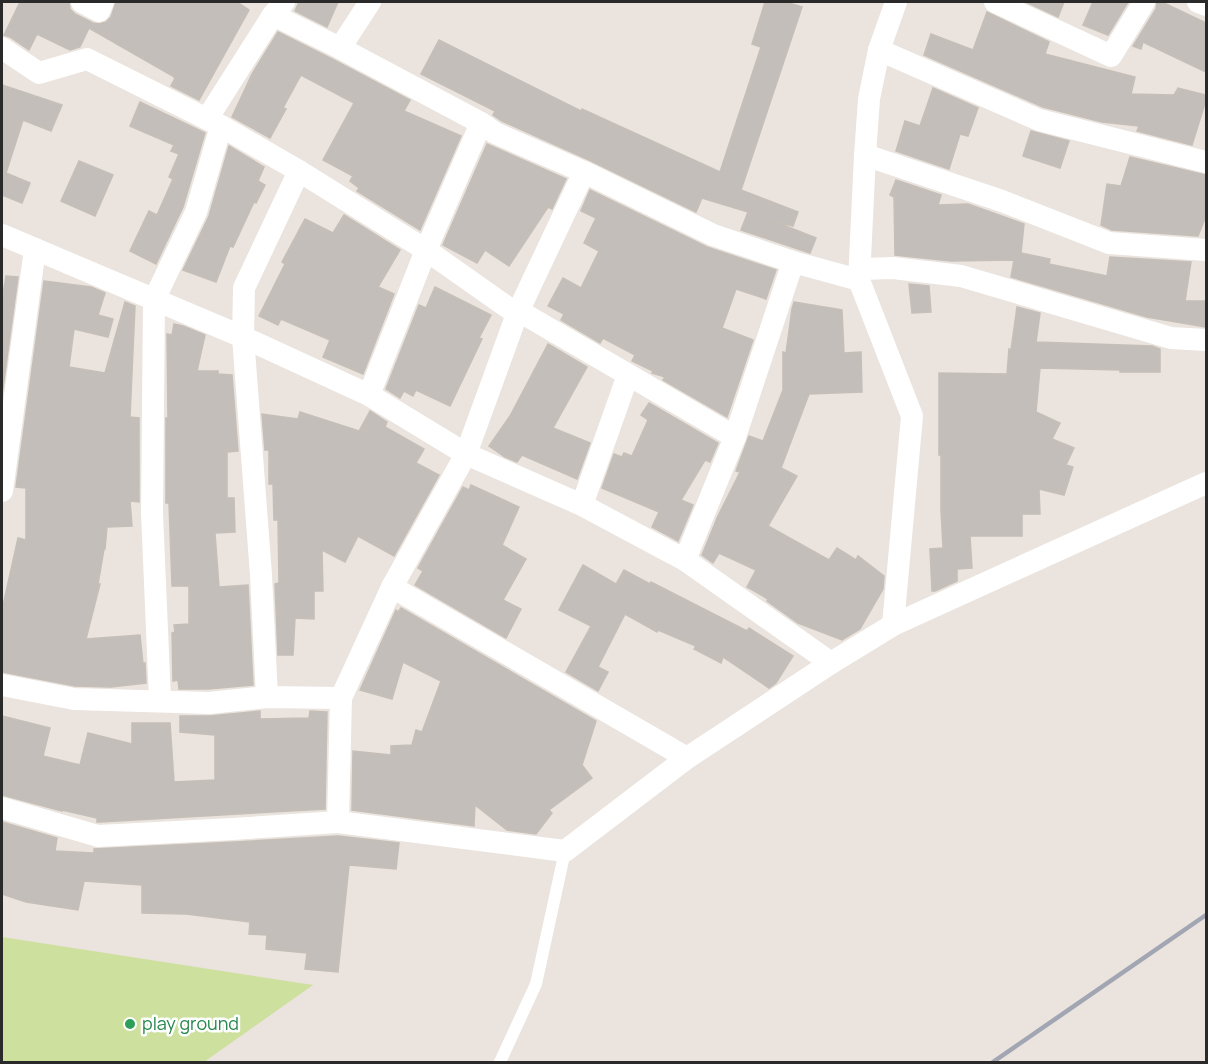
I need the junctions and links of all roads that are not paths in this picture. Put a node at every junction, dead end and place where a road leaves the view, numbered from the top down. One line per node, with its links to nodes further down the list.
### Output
1 (82, 2): 2 (street)
2 (103, 2)
3 (370, 2): 11 (street)
4 (897, 2): 12 (street)
5 (995, 2): 6 (street)
6 (1144, 2)
7 (1198, 2): 8 (street)
8 (1206, 5)
9 (278, 8): 11 (street); 13 (street)
10 (2, 48): 13 (street)
11 (340, 48): 14 (street)
12 (879, 50): 15 (street); 16 (street)
13 (214, 122): 17 (street); 25 (street)
14 (481, 123): 18 (street); 21 (street)
15 (865, 155): 22 (street); 24 (street)
16 (1206, 162)
17 (299, 171): 21 (street); 27 (street)
18 (584, 172): 23 (street); 26 (street)
19 (2, 235): 20 (street)
20 (35, 249): 25 (street); 34 (street)
21 (426, 250): 26 (street); 30 (street)
22 (1206, 250)
23 (793, 262): 24 (street); 31 (street)
24 (860, 274): 28 (street); 38 (street)
25 (154, 300): 27 (street); 43 (street)
26 (517, 315): 29 (street); 32 (street)
27 (243, 337): 30 (street); 41 (street)
28 (1206, 340)
29 (628, 375): 31 (street); 35 (street)
30 (369, 395): 32 (street)
31 (735, 437): 36 (street)
32 (466, 454): 35 (street); 37 (street)
33 (1206, 483): 38 (street)
34 (2, 491)
35 (582, 505): 36 (street)
36 (685, 560): 39 (street)
37 (392, 587): 42 (street); 44 (street)
38 (893, 626): 39 (street)
39 (831, 663): 44 (street)
40 (2, 685): 43 (street)
41 (267, 697): 42 (street); 43 (street)
42 (342, 698): 46 (street)
43 (160, 700)
44 (687, 758): 47 (street)
45 (2, 808): 46 (street)
46 (338, 822): 47 (street)
47 (565, 851): 48 (lane)
48 (500, 1062)

